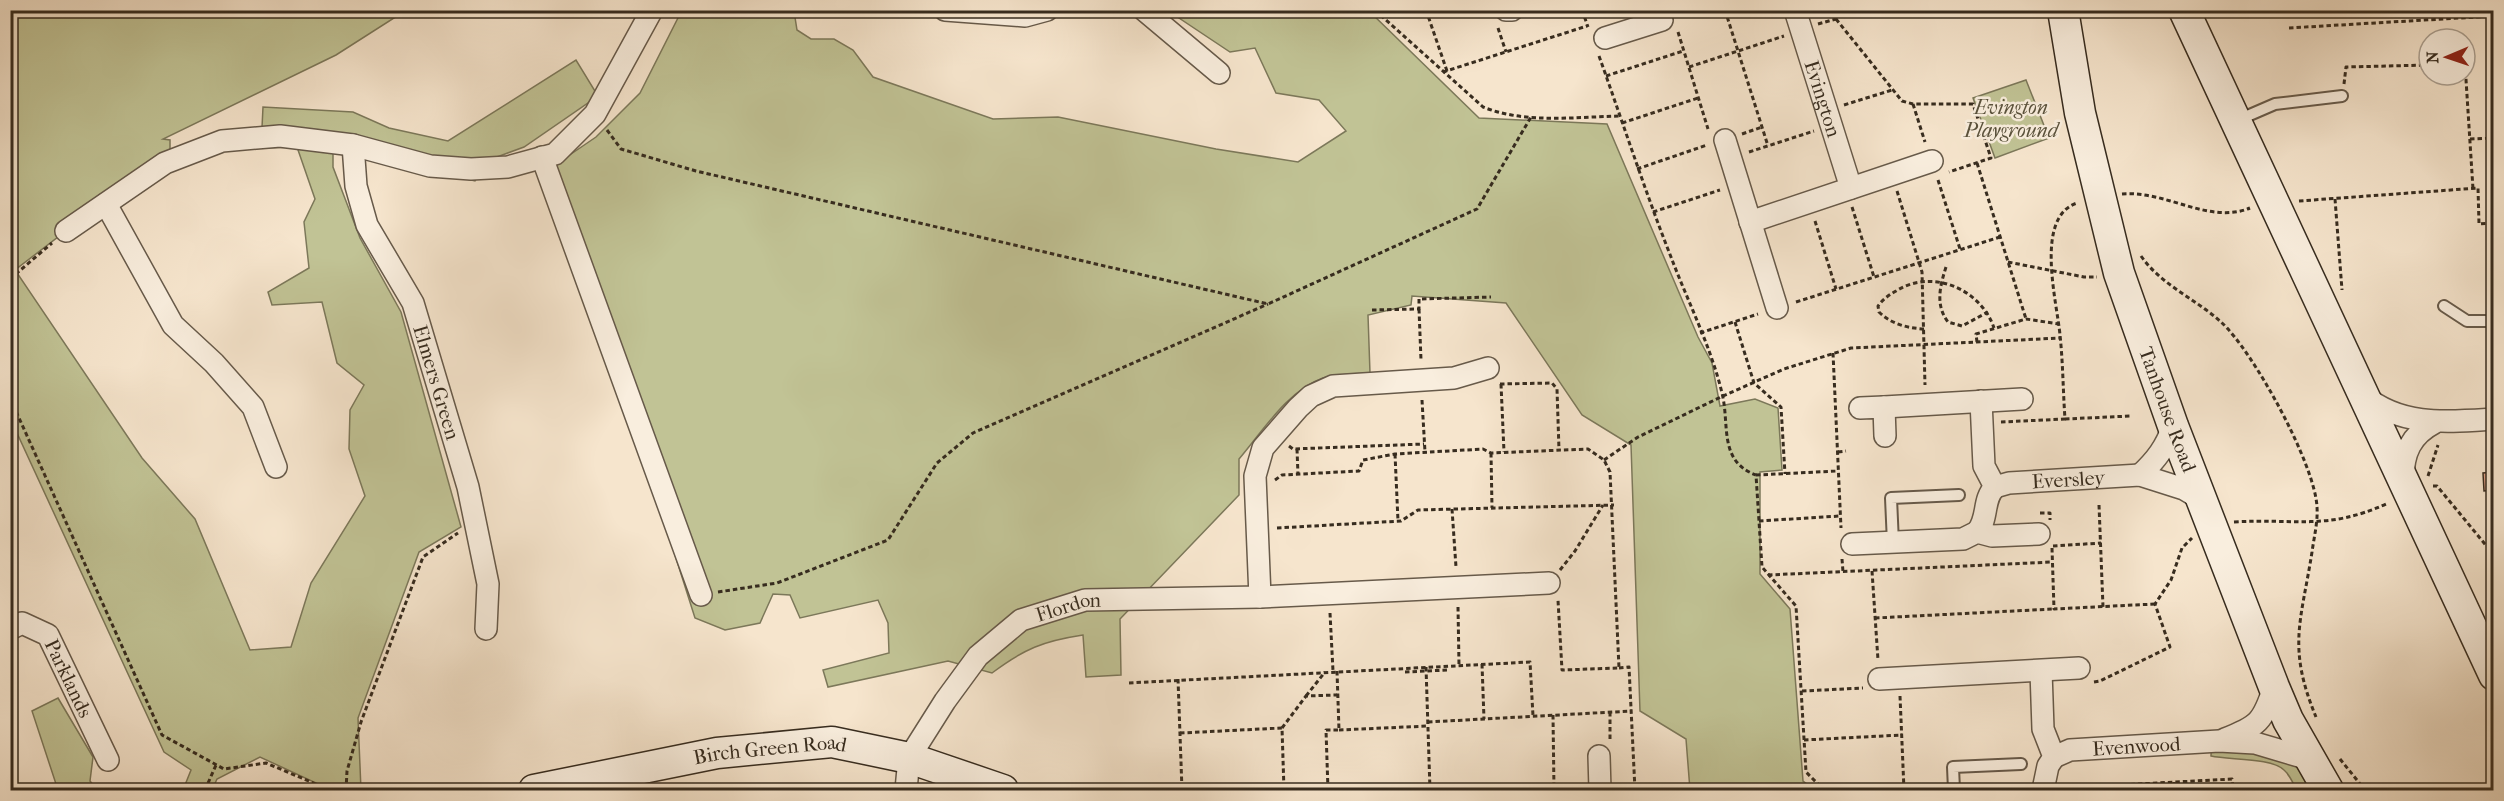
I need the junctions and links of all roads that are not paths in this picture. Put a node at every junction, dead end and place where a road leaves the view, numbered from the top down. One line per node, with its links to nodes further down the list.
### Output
1 (652, 10): 16 (street)
2 (945, 10): 3 (street)
3 (1047, 10)
4 (1144, 10): 11 (street)
5 (2063, 10): 33 (street, Tanhouse Road)
6 (2184, 10): 13 (street)
7 (1639, 18): 9 (street); 10 (street)
8 (1799, 20): 18 (street, Evington)
9 (1669, 24)
10 (1595, 37)
11 (1220, 73)
12 (2342, 96): 13 (lane)
13 (2235, 122): 26 (street)
14 (353, 146): 16 (street); 19 (street); 48 (street, Elmers Green)
15 (1722, 147): 20 (street)
16 (542, 158): 46 (street)
17 (1934, 169): 18 (street)
18 (1848, 189): 20 (street)
19 (106, 204): 21 (street); 35 (street)
20 (1750, 222): 23 (street)
21 (66, 231)
22 (2444, 306): 24 (lane)
23 (1778, 308)
24 (2493, 321)
25 (1494, 376): 47 (street)
26 (2361, 393): 32 (street); 38 (street)
27 (2022, 399): 28 (street)
28 (1981, 401): 29 (street); 37 (street)
29 (1884, 407): 30 (street); 34 (street)
30 (1860, 408)
31 (2493, 420): 32 (street)
32 (2438, 422): 38 (street)
33 (2173, 426): 36 (street); 40 (street, Tanhouse Road)
34 (1885, 436)
35 (276, 467)
36 (2140, 475): 37 (street, Eversley); 40 (street, Eversley)
37 (1995, 487): 41 (street)
38 (2411, 489): 51 (street)
39 (1959, 495): 43 (lane)
40 (2204, 501): 54 (street, Tanhouse Road)
41 (1977, 532): 42 (street); 43 (street)
42 (2048, 536)
43 (1893, 543): 44 (street)
44 (1845, 544)
45 (1549, 583): 47 (street, Flordon)
46 (701, 595)
47 (1260, 597): 59 (street, Flordon)
48 (486, 628)
49 (10, 629): 60 (street, Parklands)
50 (2041, 671): 52 (street); 53 (street); 57 (street)
51 (2493, 672)
52 (2084, 675)
53 (1889, 679)
54 (2274, 687): 55 (street, Evenwood); 58 (street, Tanhouse Road)
55 (2219, 741): 57 (street, Evenwood); 58 (street, Evenwood)
56 (1599, 756): 65 (street)
57 (2054, 757): 67 (street)
58 (2323, 757): 68 (street, Tanhouse Road)
59 (909, 758): 62 (street, Birch Green Road); 63 (street); 64 (street, Birch Green Road)
60 (108, 760)
61 (2021, 764): 66 (lane)
62 (534, 790)
63 (906, 790)
64 (1003, 790)
65 (1600, 790)
66 (1954, 790)
67 (2043, 790)
68 (2328, 790)

